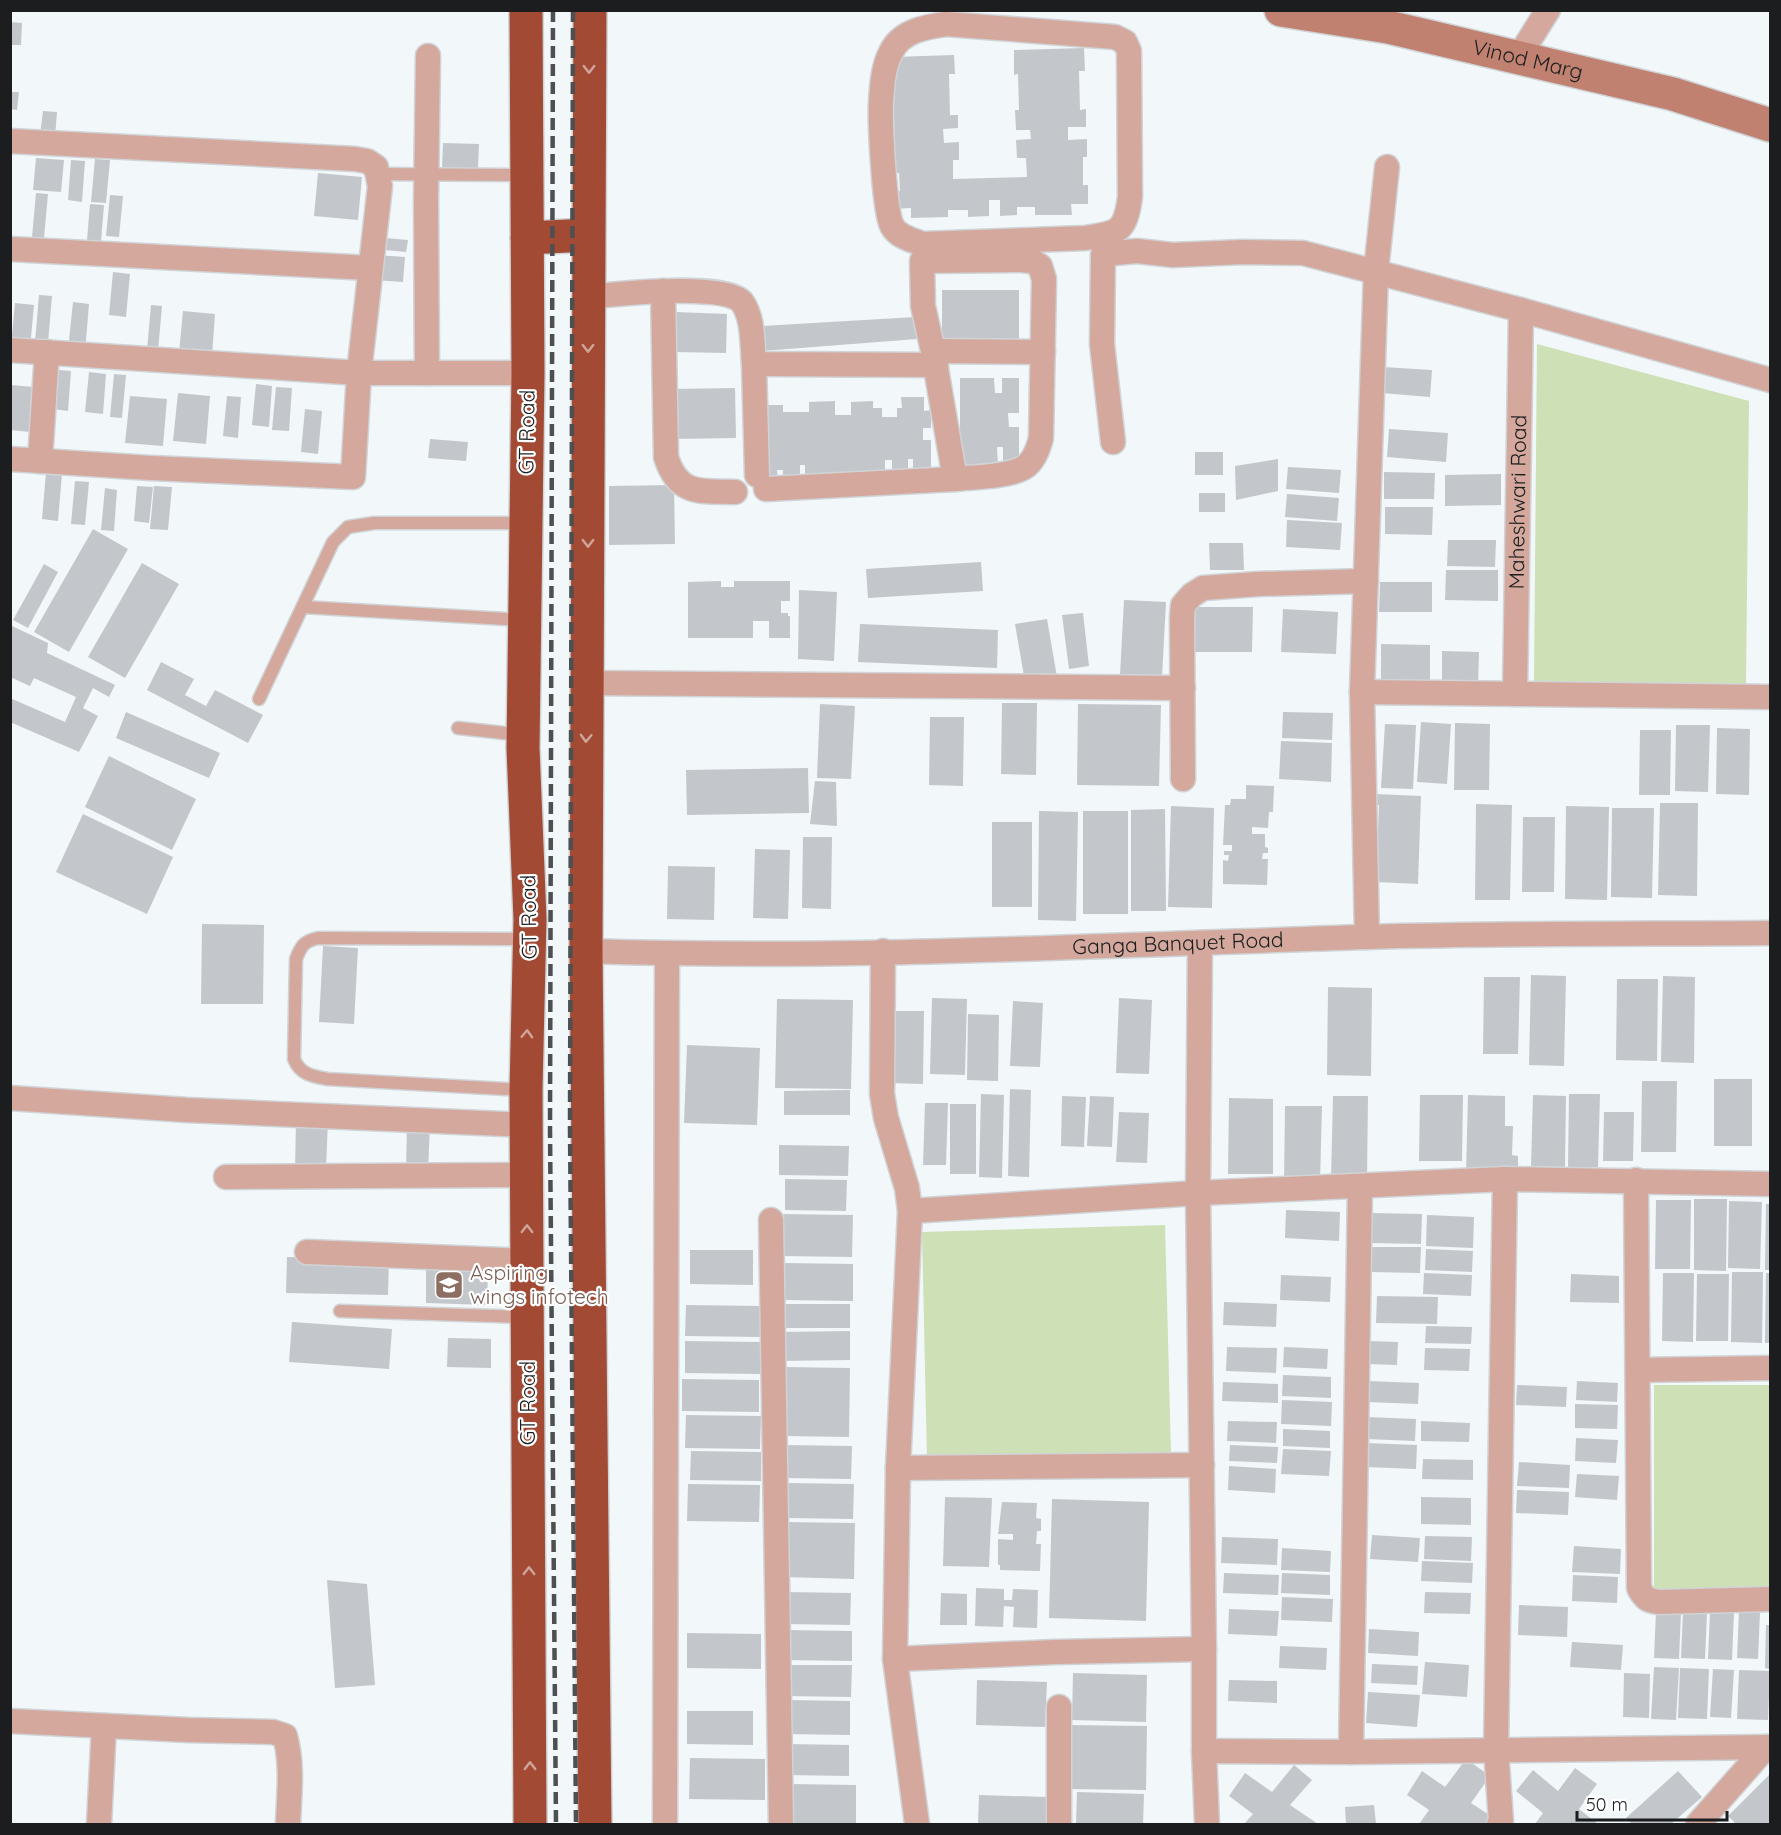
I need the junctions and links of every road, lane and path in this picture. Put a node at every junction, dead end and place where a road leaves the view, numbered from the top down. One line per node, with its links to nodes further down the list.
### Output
1 (526, 10): 15 (highway, GT Road)
2 (590, 10): 16 (highway, one-way to 16)
3 (1281, 10): 6 (street, Vinod Marg)
4 (1548, 10): 9 (street)
5 (946, 17): 7 (street); 7 (street)
6 (1392, 19): 9 (street, Vinod Marg)
7 (1057, 22)
8 (428, 56): 14 (street)
9 (1518, 58): 10 (street, Vinod Marg)
10 (1770, 125)
11 (10, 141): 13 (street)
12 (1386, 167): 20 (street)
13 (377, 174): 14 (lane); 19 (street)
14 (426, 174): 15 (lane); 30 (street)
15 (526, 175): 17 (highway, GT Road)
16 (588, 235): 17 (highway); 22 (highway)
17 (527, 237): 31 (highway, GT Road)
18 (10, 249): 19 (street)
19 (370, 268): 29 (street)
20 (1376, 271): 23 (street); 33 (street); 39 (street)
21 (663, 291): 22 (street); 28 (street); 37 (street)
22 (588, 297): 42 (highway, one-way to 42)
23 (1521, 310): 32 (street); 45 (street, Maheshwari Road)
24 (10, 350): 25 (street)
25 (47, 352): 29 (street); 35 (street)
26 (1043, 352): 27 (street); 27 (street); 36 (street)
27 (935, 358): 28 (street); 36 (street)
28 (754, 364): 36 (street)
29 (359, 373): 30 (street); 35 (street)
30 (427, 373): 31 (street)
31 (528, 373): 38 (highway, GT Road)
32 (1770, 380)
33 (1113, 442)
34 (10, 459): 35 (street)
35 (40, 461)
36 (955, 479)
37 (735, 492)
38 (526, 523): 40 (lane); 41 (highway, GT Road)
39 (1366, 581): 43 (street); 44 (street)
40 (303, 607): 41 (lane); 47 (lane)
41 (525, 620): 49 (highway, GT Road)
42 (588, 683): 43 (street); 55 (highway, one-way to 55)
43 (1183, 688): 50 (street)
44 (1362, 692): 45 (street); 52 (street)
45 (1515, 694): 46 (street)
46 (1770, 697)
47 (259, 699)
48 (458, 728): 49 (lane)
49 (524, 735): 53 (highway, GT Road)
50 (1183, 779)
51 (1770, 933): 52 (street, Ganga Banquet Road)
52 (1367, 937): 54 (street, Ganga Banquet Road)
53 (530, 939): 58 (highway, GT Road, one-way to 53); 58 (lane)
54 (1200, 944): 56 (street, Ganga Banquet Road); 67 (street)
55 (586, 951): 57 (street, Ganga Banquet Road); 91 (highway)
56 (883, 951): 57 (street, Ganga Banquet Road); 68 (street)
57 (667, 954): 92 (street)
58 (526, 1090): 60 (highway, GT Road)
59 (10, 1098): 60 (street)
60 (526, 1125): 61 (highway, GT Road)
61 (526, 1175): 62 (street); 71 (highway, GT Road, one-way to 61)
62 (226, 1177)
63 (1505, 1179): 64 (street); 66 (street); 86 (street)
64 (1636, 1180): 65 (street); 75 (street)
65 (1770, 1184)
66 (1360, 1187): 67 (street); 87 (street)
67 (1198, 1193): 68 (street); 76 (street)
68 (910, 1210): 77 (street)
69 (771, 1220): 93 (street)
70 (307, 1252): 71 (street)
71 (527, 1261): 73 (highway, GT Road)
72 (340, 1311): 73 (lane)
73 (527, 1317): 90 (highway, GT Road, one-way to 73)
74 (1770, 1368): 75 (street)
75 (1638, 1370): 78 (street)
76 (1202, 1465): 77 (street); 79 (street)
77 (898, 1468): 80 (street)
78 (1770, 1599)
79 (1204, 1649): 80 (street); 85 (street)
80 (896, 1659): 94 (street)
81 (1059, 1707): 95 (street)
82 (10, 1721): 83 (street)
83 (104, 1726): 88 (street); 89 (street)
84 (1768, 1747): 86 (street); 98 (street)
85 (1204, 1750): 87 (street); 96 (street)
86 (1496, 1750): 87 (street); 97 (street)
87 (1351, 1752)
88 (99, 1824)
89 (288, 1824)
90 (530, 1824)
91 (595, 1824)
92 (665, 1824)
93 (781, 1824)
94 (916, 1824)
95 (1059, 1824)
96 (1207, 1824)
97 (1499, 1824)
98 (1698, 1824)

